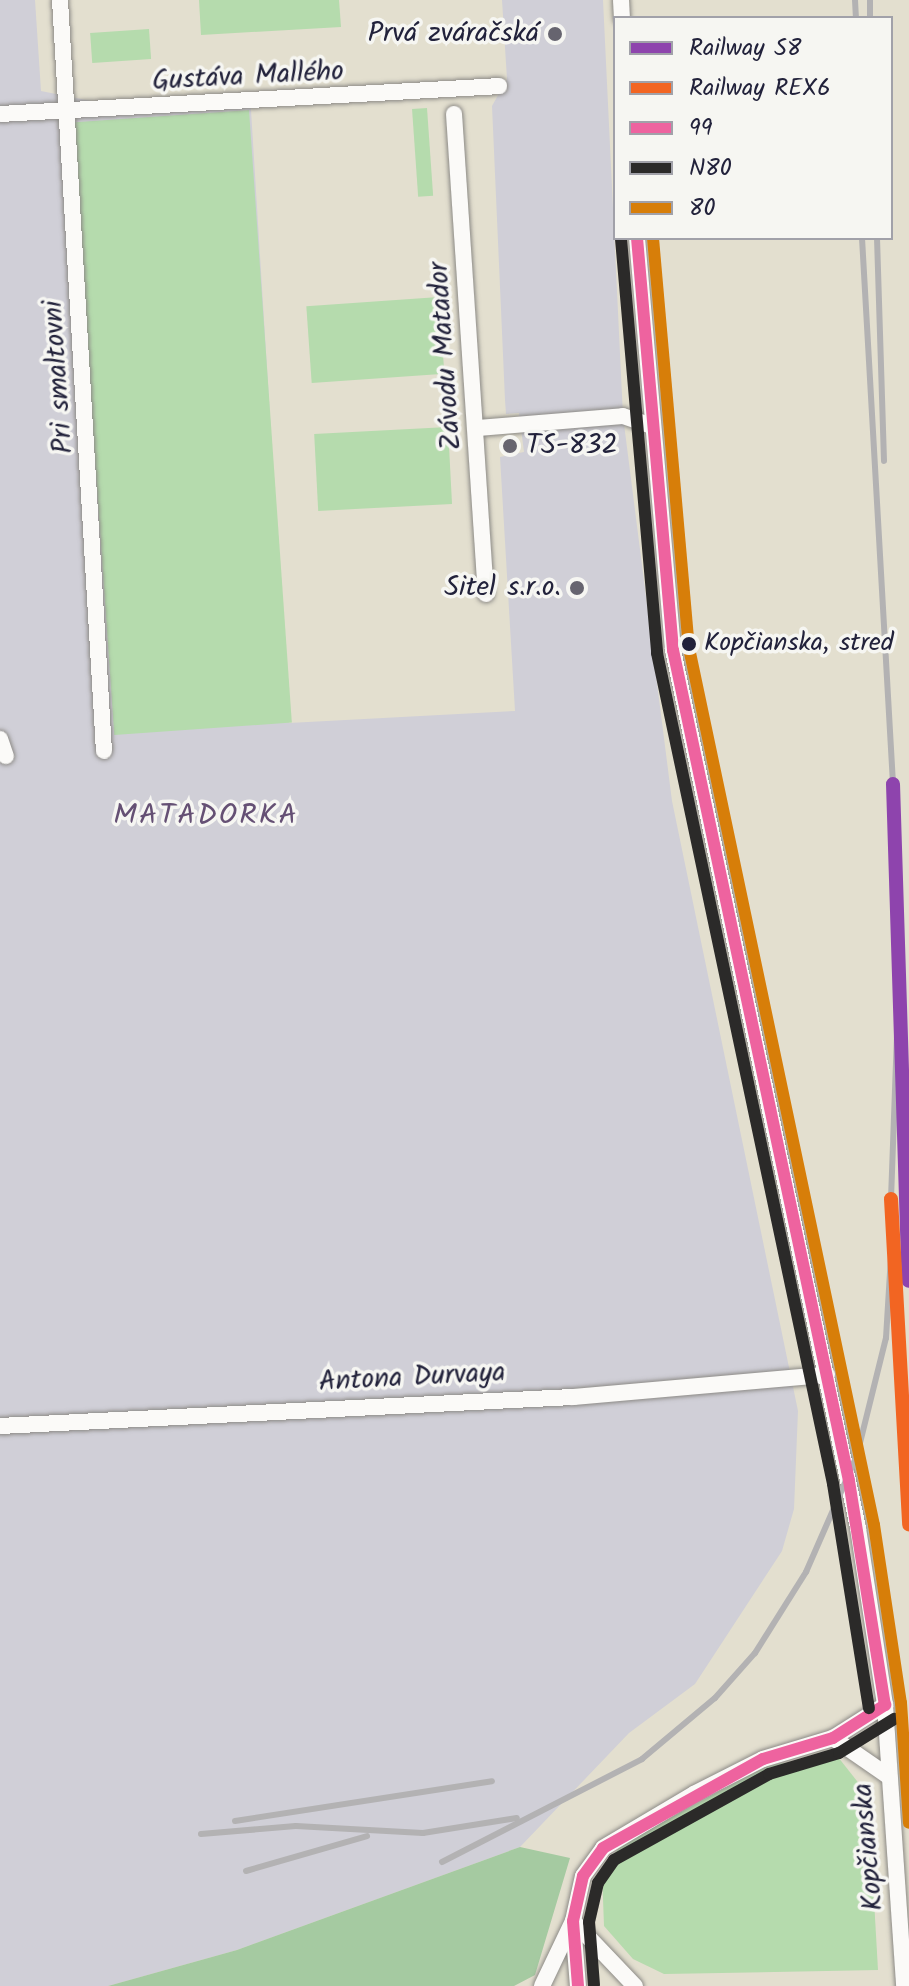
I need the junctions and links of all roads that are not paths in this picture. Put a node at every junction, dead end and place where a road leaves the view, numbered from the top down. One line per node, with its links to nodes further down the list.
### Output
1 (60, 0): 3 (street, Pri smaltovni)
2 (499, 86): 3 (street, Gustáva Mallého)
3 (68, 110): 4 (street, Gustáva Mallého); 11 (street, Pri smaltovni)
4 (0, 114)
5 (454, 114): 8 (street, Závodu Matador)
6 (637, 240): 7 (street, Kopčianska)
7 (649, 425): 8 (street); 13 (street, Kopčianska)
8 (478, 428): 9 (street, Závodu Matador)
9 (486, 594)
10 (0, 739): 12 (street)
11 (104, 751)
12 (6, 756)
13 (827, 1375): 14 (street, Antona Durvaya); 15 (street, Kopčianska)
14 (0, 1426)
15 (885, 1705): 16 (street); 17 (street, Kopčianska)
16 (833, 1738): 17 (street); 18 (street)
17 (888, 1776): 22 (street, Kopčianska)
18 (573, 1921): 19 (street); 20 (street); 21 (street)
19 (542, 1986)
20 (578, 1986)
21 (635, 1986)
22 (904, 1986)

